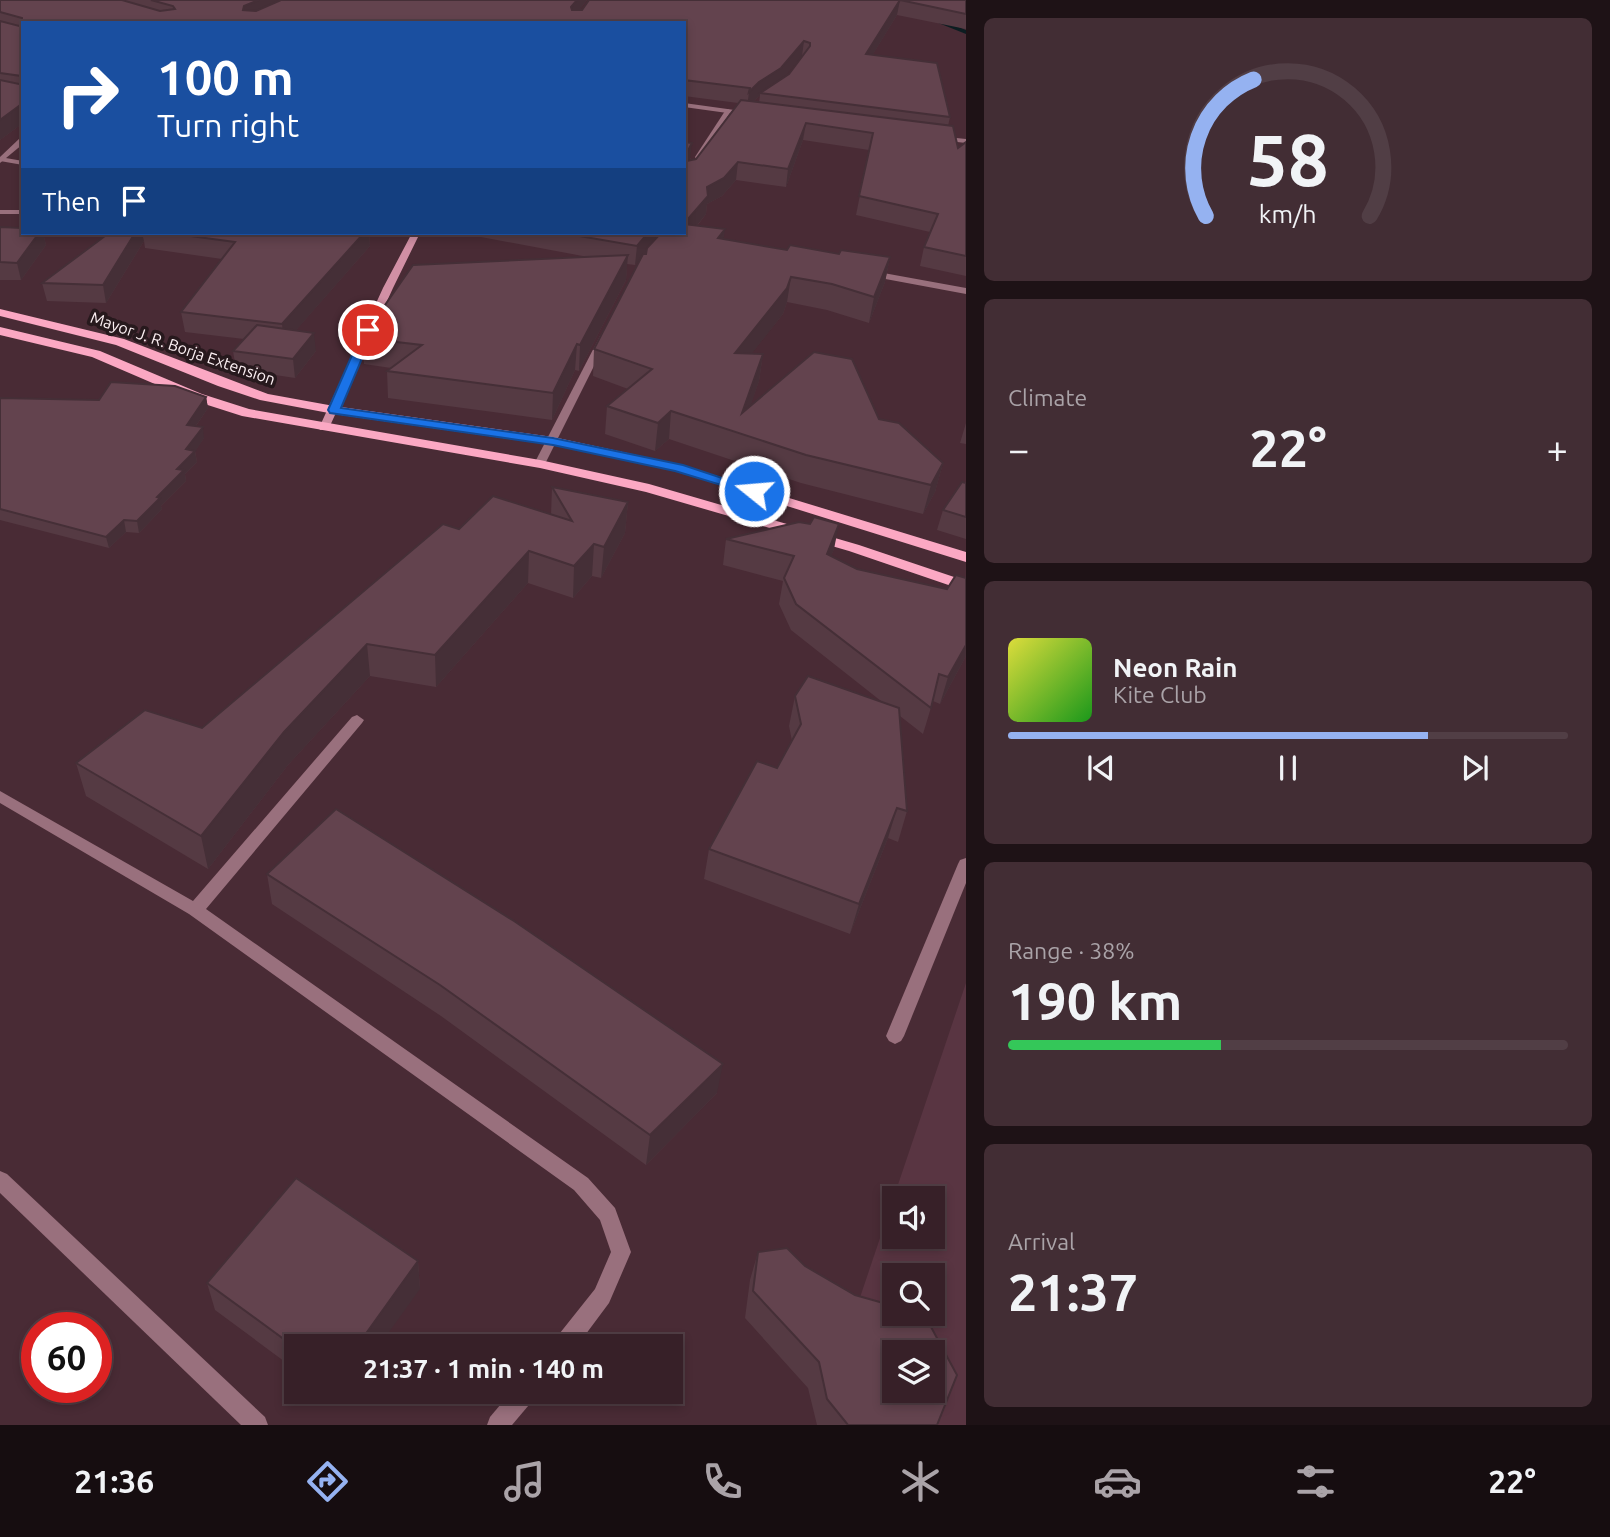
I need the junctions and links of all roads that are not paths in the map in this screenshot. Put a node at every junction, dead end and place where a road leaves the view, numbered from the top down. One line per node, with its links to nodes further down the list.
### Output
1 (686, 105): 3 (street)
2 (755, 106): 4 (street)
3 (728, 111): 4 (street); 11 (street)
4 (748, 114): 5 (street)
5 (761, 116)
6 (930, 136): 7 (street)
7 (966, 141)
8 (21, 142): 9 (street)
9 (1, 160): 10 (street)
10 (21, 163)
11 (695, 163)
12 (0, 212): 13 (street)
13 (21, 212)
14 (415, 235): 20 (main road)
15 (860, 272): 16 (street)
16 (966, 291)
17 (0, 312): 20 (main road, Mayor J. R. Borja Extension)
18 (612, 326): 22 (street)
19 (0, 331): 21 (main road, Mayor J. R. Borja Extension)
20 (334, 410): 21 (main road); 22 (main road, Mayor J. R. Borja Extension)
21 (324, 428): 23 (main road, Mayor J. R. Borja Extension)
22 (553, 441): 23 (street); 24 (main road, Mayor J. R. Borja Extension)
23 (540, 464): 25 (main road, Mayor J. R. Borja Extension)
24 (966, 557)
25 (966, 586)
26 (357, 720): 29 (street)
27 (0, 796): 29 (street)
28 (966, 864): 30 (street)
29 (195, 910): 32 (street)
30 (895, 1036)
31 (0, 1180): 34 (street)
32 (573, 1334)
33 (515, 1404): 35 (street)
34 (257, 1425)
35 (498, 1425)

